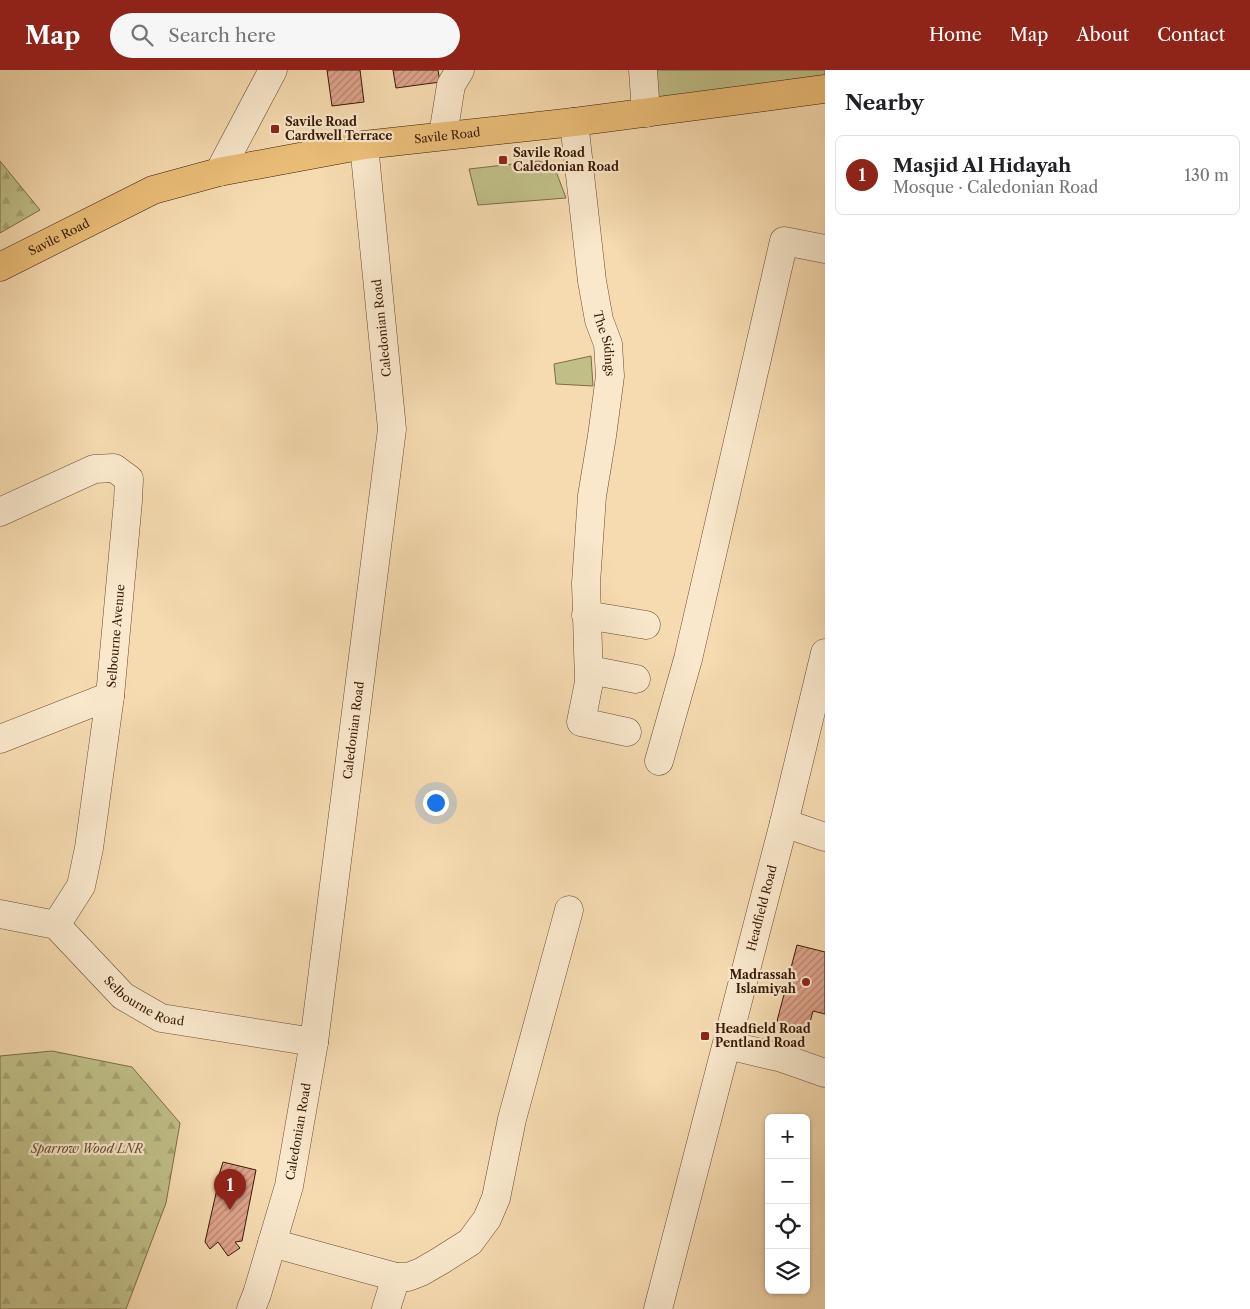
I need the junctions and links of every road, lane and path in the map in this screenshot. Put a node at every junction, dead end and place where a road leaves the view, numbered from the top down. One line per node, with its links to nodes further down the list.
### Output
1 (273, 70): 9 (street)
2 (460, 70): 7 (street)
3 (643, 70): 5 (street)
4 (825, 89): 5 (main road, Savile Road)
5 (646, 113): 6 (main road, Savile Road)
6 (574, 122): 7 (main road, Savile Road); 13 (street, The Sidings)
7 (443, 135): 8 (main road, Savile Road)
8 (364, 145): 9 (main road, Savile Road); 27 (street, Caledonian Road)
9 (218, 172): 11 (main road, Savile Road)
10 (825, 249): 21 (street)
11 (0, 267)
12 (0, 512): 18 (street, Selbourne Avenue)
13 (586, 615): 14 (street); 16 (street, The Sidings)
14 (646, 625)
15 (825, 653): 22 (street, Headfield Road)
16 (590, 670): 17 (street); 19 (street, The Sidings)
17 (636, 679)
18 (110, 696): 20 (street); 26 (street, Selbourne Avenue)
19 (626, 732)
20 (0, 739)
21 (658, 761)
22 (784, 823): 23 (street); 28 (street, Headfield Road)
23 (825, 837)
24 (569, 910): 31 (street)
25 (0, 914): 26 (street)
26 (56, 925): 27 (street, Selbourne Road)
27 (314, 1042): 30 (street, Caledonian Road)
28 (727, 1045): 29 (street); 34 (street, Headfield Road)
29 (825, 1073)
30 (272, 1243): 31 (street); 32 (street, Caledonian Road)
31 (396, 1277): 33 (street)
32 (251, 1309)
33 (386, 1309)
34 (658, 1309)

